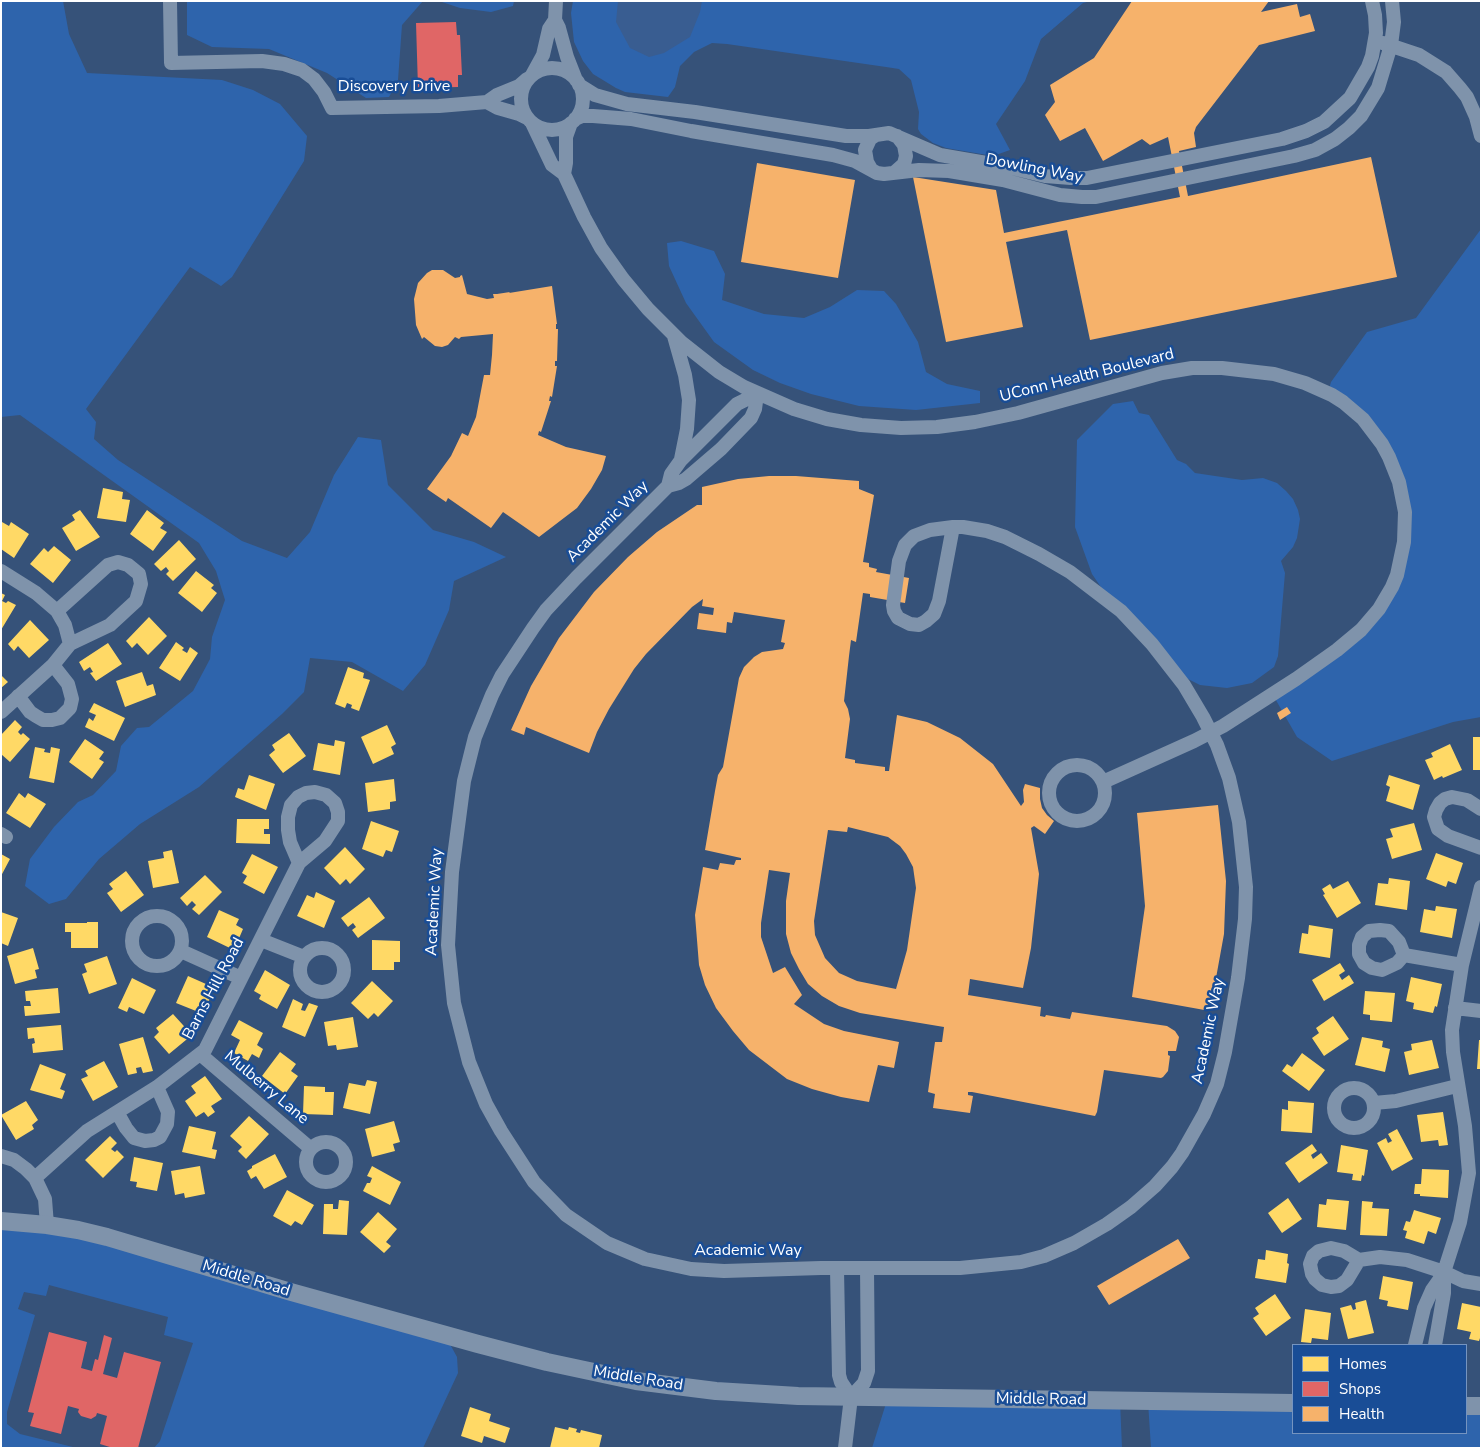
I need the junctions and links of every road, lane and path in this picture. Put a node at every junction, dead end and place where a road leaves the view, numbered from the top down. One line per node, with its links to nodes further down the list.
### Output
1 (170, 1): 10 (street, Discovery Drive)
2 (556, 1): 5 (street)
3 (1372, 1): 6 (street, Dowling Way)
4 (1392, 1): 7 (street, Dowling Way)
5 (555, 20): 8 (street); 9 (street)
6 (1375, 41): 7 (street); 18 (street, Dowling Way)
7 (1391, 45): 17 (street); 20 (street, Dowling Way)
8 (530, 77): 9 (street); 10 (street, Discovery Drive); 12 (street)
9 (578, 83): 11 (street, Dowling Way); 13 (street)
10 (487, 102): 12 (street, Discovery Drive)
11 (695, 112): 14 (street); 15 (street, Dowling Way)
12 (530, 121): 13 (street); 22 (street, UConn Health Boulevard)
13 (573, 121): 14 (street, Dowling Way); 22 (street, UConn Health Boulevard)
14 (690, 131): 19 (street, Dowling Way)
15 (876, 135): 16 (street, Dowling Way); 19 (street)
16 (896, 136): 18 (street, Dowling Way); 21 (street)
17 (1481, 136)
18 (1219, 152): 20 (street)
19 (871, 169): 21 (street, Dowling Way)
20 (1224, 171): 21 (street, Dowling Way)
21 (895, 172)
22 (564, 174): 23 (street, UConn Health Boulevard)
23 (674, 335): 24 (street, UConn Health Boulevard); 25 (street, Academic Way)
24 (757, 394): 25 (street, Academic Way); 26 (street, Academic Way); 34 (street, UConn Health Boulevard)
25 (681, 460): 26 (street, Academic Way)
26 (668, 486): 60 (street, Academic Way)
27 (953, 527): 27 (street, Academic Way); 34 (street, Academic Way)
28 (1, 571): 29 (street)
29 (57, 611): 30 (street); 30 (street)
30 (70, 644): 31 (street)
31 (53, 665): 32 (street); 32 (street)
32 (18, 696): 33 (street)
33 (1, 712)
34 (1211, 732): 35 (street, UConn Health Boulevard); 61 (street, Academic Way)
35 (1103, 782): 35 (street)
36 (1481, 809): 37 (street)
37 (1481, 848)
38 (299, 863): 38 (street, Barns Hill Road); 40 (street, Barns Hill Road)
39 (1481, 887): 44 (street)
40 (261, 940): 43 (street); 45 (street, Barns Hill Road)
41 (181, 950): 45 (street)
42 (1404, 955): 44 (street)
43 (304, 957)
44 (1462, 965): 46 (street)
45 (241, 978): 48 (street, Barns Hill Road)
46 (1456, 1008): 47 (street); 49 (street)
47 (1481, 1012)
48 (200, 1054): 50 (street, Barns Hill Road); 53 (street, Mulberry Lane)
49 (1457, 1086): 51 (street); 55 (street)
50 (157, 1087): 52 (street, Barns Hill Road); 52 (street)
51 (1374, 1103)
52 (118, 1112): 56 (street, Barns Hill Road)
53 (310, 1148)
54 (1, 1156): 56 (street)
55 (1475, 1174): 62 (street)
56 (35, 1178): 58 (street)
57 (1, 1221): 58 (street, Middle Road)
58 (47, 1225): 66 (street, Middle Road)
59 (1359, 1260): 62 (street)
60 (837, 1269): 61 (street, Academic Way); 66 (street)
61 (867, 1269): 66 (street)
62 (1444, 1272): 63 (street); 64 (street); 65 (street)
63 (1481, 1284)
64 (1415, 1344)
65 (1435, 1344)
66 (852, 1396): 67 (street, Middle Road); 70 (street)
67 (1292, 1403)
68 (1467, 1406): 69 (street)
69 (1481, 1406)
70 (845, 1448)

